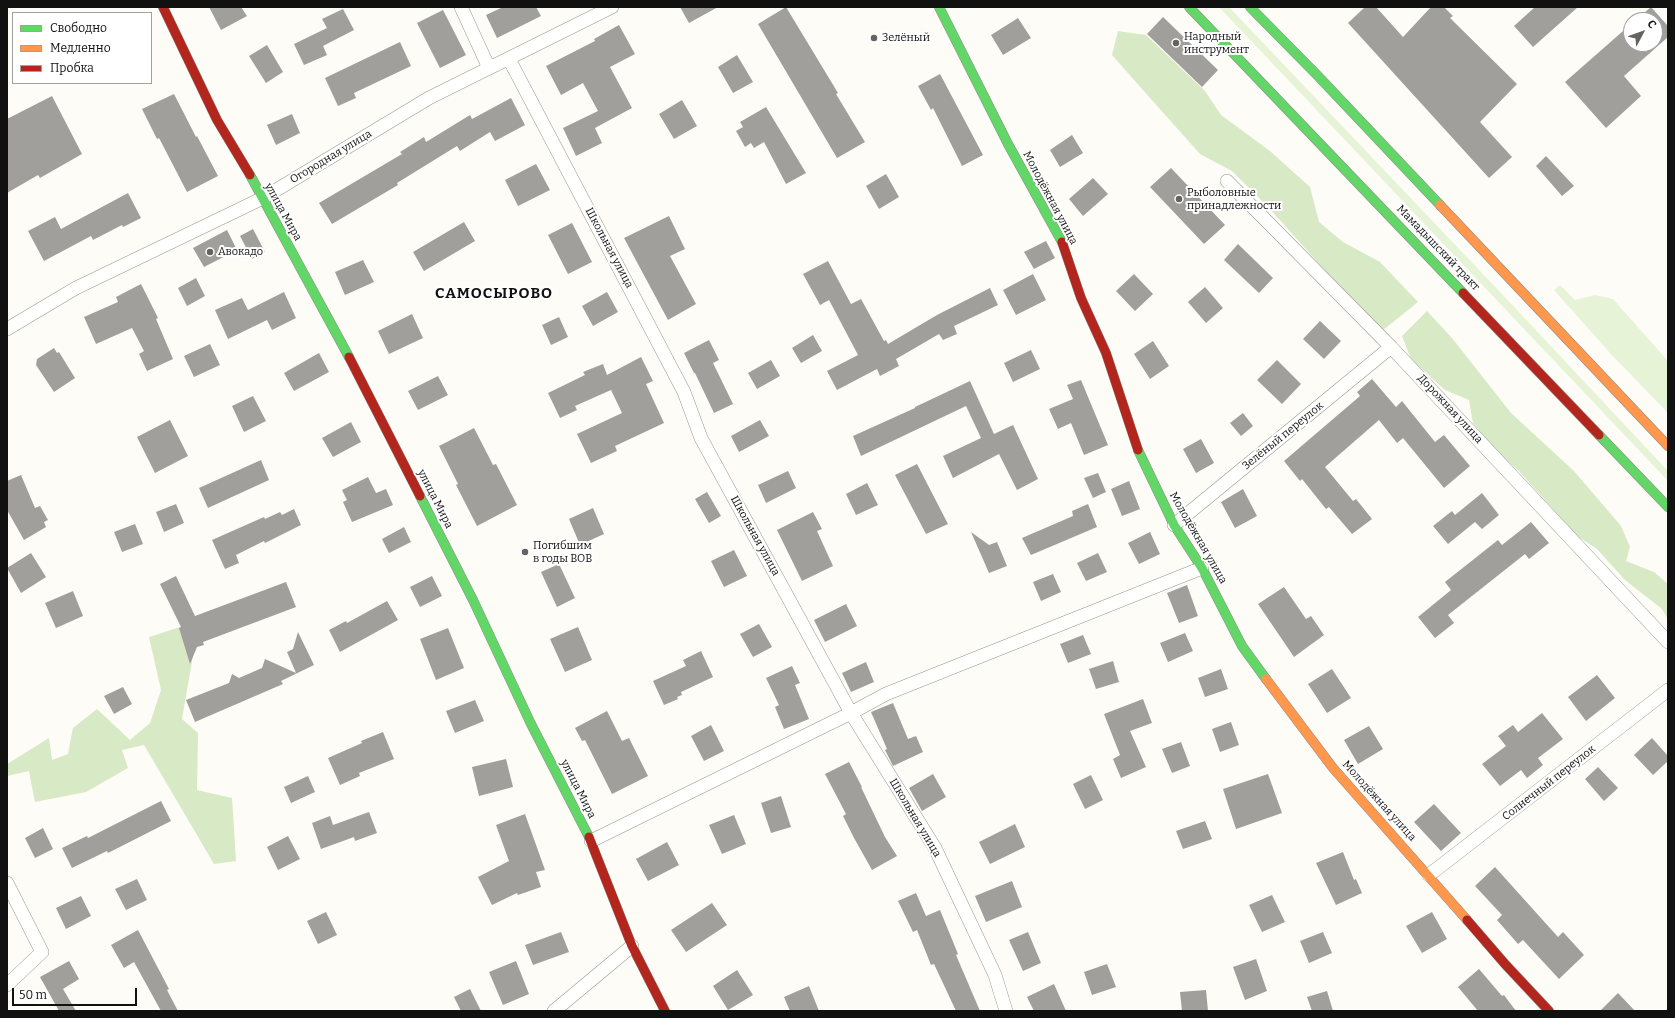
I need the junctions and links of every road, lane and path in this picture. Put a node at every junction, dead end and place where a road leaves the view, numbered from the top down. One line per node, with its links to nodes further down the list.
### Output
1 (163, 7): 10 (street, улица Мира)
2 (461, 7): 8 (street)
3 (612, 7): 7 (street, Огородная улица)
4 (939, 7): 15 (street, Молодёжная улица)
5 (1189, 7): 14 (street, Мамадышский тракт)
6 (1250, 7): 13 (street)
7 (509, 59): 8 (street, Огородная улица); 19 (street, Школьная улица)
8 (489, 68): 10 (street, Огородная улица)
9 (1227, 181): 12 (street, Дорожная улица)
10 (263, 198): 11 (street, Огородная улица); 20 (street, улица Мира)
11 (7, 329)
12 (1391, 347): 15 (street, Зелёный переулок); 17 (street, Дорожная улица)
13 (1668, 446)
14 (1668, 507)
15 (1174, 525): 16 (street, Молодёжная улица)
16 (1202, 568): 19 (street); 21 (street, Молодёжная улица)
17 (1668, 642)
18 (1668, 690): 21 (street, Солнечный переулок)
19 (851, 713): 20 (street); 27 (street, Школьная улица)
20 (591, 840): 23 (street, улица Мира)
21 (1429, 875): 28 (street, Молодёжная улица)
22 (7, 883): 24 (street)
23 (632, 946): 25 (street); 26 (street, улица Мира)
24 (7, 986)
25 (554, 1011)
26 (665, 1011)
27 (1006, 1011)
28 (1549, 1011)

